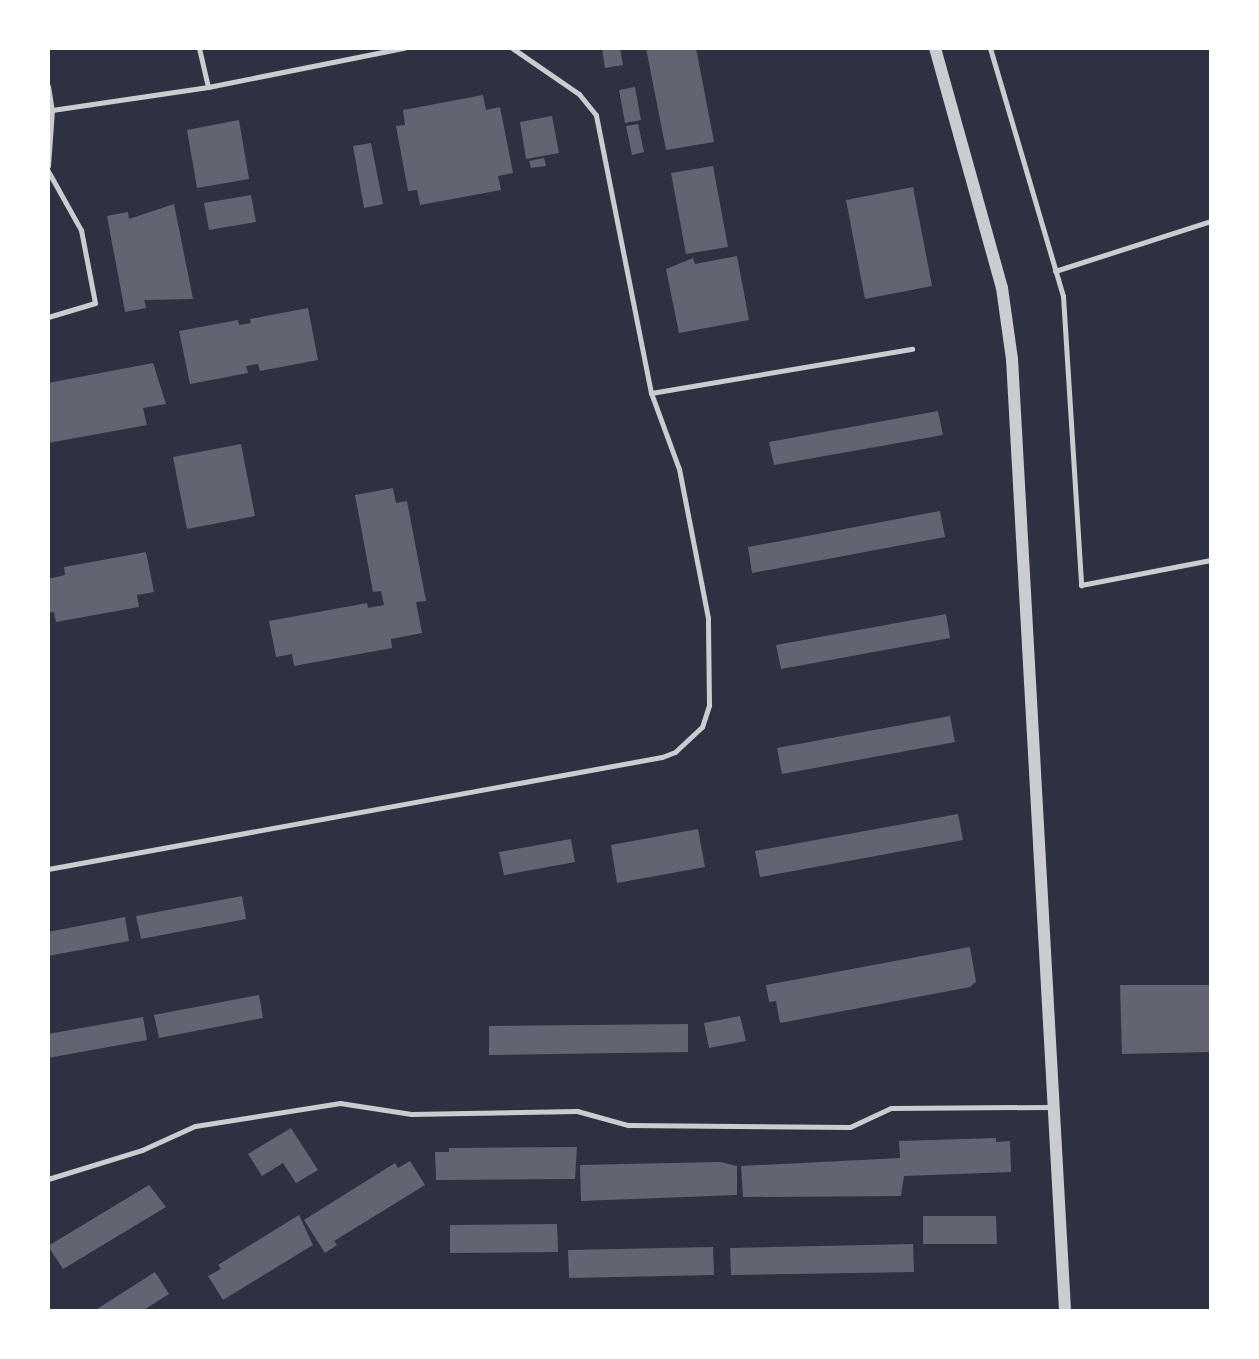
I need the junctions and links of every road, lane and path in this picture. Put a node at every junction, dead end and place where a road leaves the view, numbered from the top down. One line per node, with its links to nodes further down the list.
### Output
1 (199, 48): 7 (lane)
2 (404, 48): 7 (lane)
3 (512, 48): 14 (lane)
4 (935, 48): 17 (street)
5 (990, 48): 11 (lane)
6 (48, 86): 8 (lane)
7 (208, 87): 8 (lane)
8 (52, 110): 9 (lane)
9 (48, 169): 12 (lane)
10 (1211, 221): 11 (lane)
11 (1055, 271): 15 (lane)
12 (48, 317)
13 (912, 349): 14 (lane)
14 (651, 393): 16 (lane)
15 (1211, 560)
16 (48, 869)
17 (1051, 1107): 18 (lane); 19 (street)
18 (48, 1179)
19 (1065, 1311)

